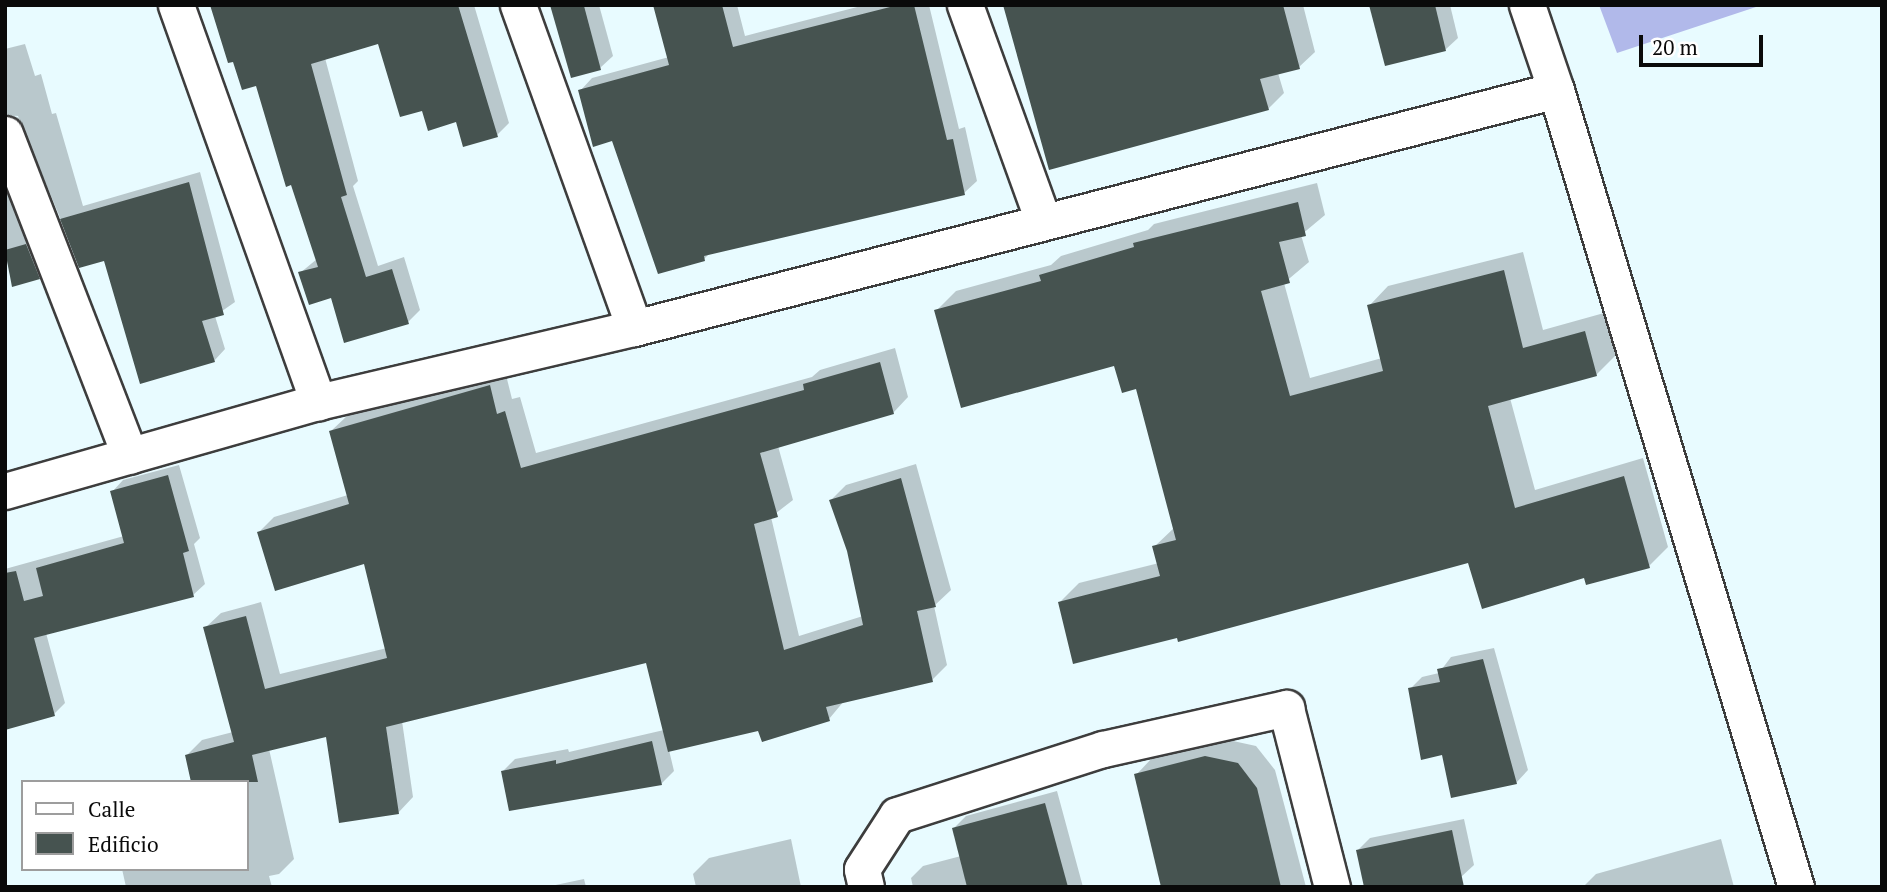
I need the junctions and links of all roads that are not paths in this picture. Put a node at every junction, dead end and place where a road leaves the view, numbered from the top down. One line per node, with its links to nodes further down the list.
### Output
1 (176, 5): 9 (street)
2 (517, 5): 8 (street)
3 (965, 5): 7 (street)
4 (1527, 5): 5 (street)
5 (1556, 90): 7 (street); 14 (street)
6 (5, 134): 10 (street)
7 (1043, 221): 8 (street)
8 (634, 328): 9 (street)
9 (318, 402): 10 (street)
10 (130, 456): 11 (street)
11 (5, 491)
12 (866, 887): 13 (street)
13 (1332, 887)
14 (1796, 887)

